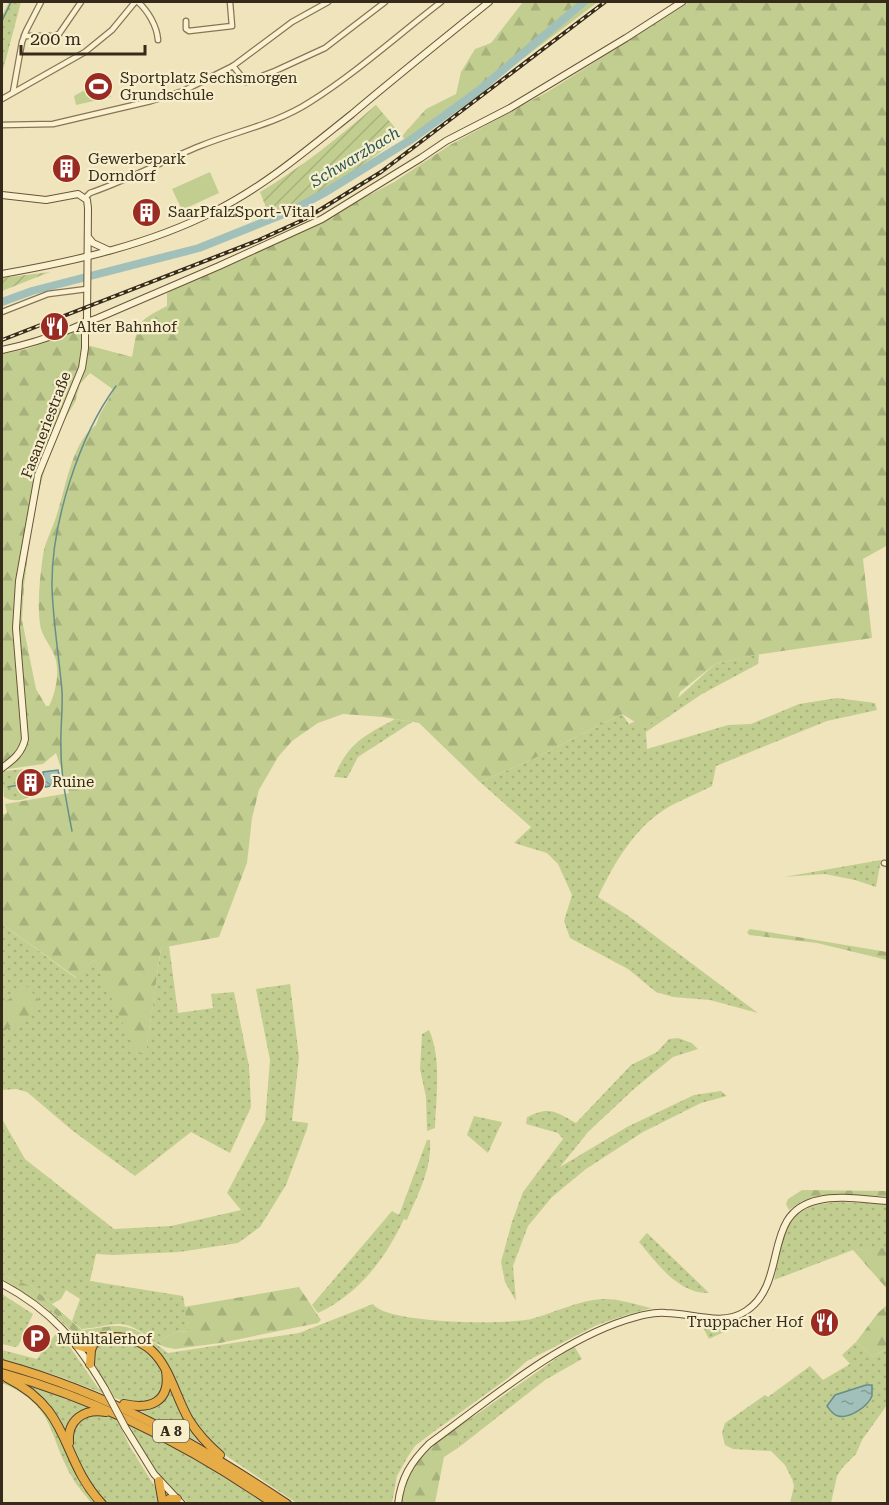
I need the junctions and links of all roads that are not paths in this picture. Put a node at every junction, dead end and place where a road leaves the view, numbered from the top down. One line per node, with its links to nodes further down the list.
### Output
1 (41, 2): 12 (street)
2 (81, 2): 12 (street)
3 (137, 2): 13 (street); 15 (street)
4 (230, 2): 5 (street); 11 (street)
5 (240, 2)
6 (328, 2): 14 (street)
7 (385, 2): 14 (street)
8 (441, 2): 19 (street)
9 (489, 2): 21 (street)
10 (682, 2): 26 (street)
11 (186, 21)
12 (24, 36): 15 (street)
13 (158, 40)
14 (233, 66): 17 (street)
15 (13, 92): 16 (street)
16 (2, 99)
17 (2, 125)
18 (2, 195): 19 (street)
19 (85, 198): 20 (street, Fasaneriestraße)
20 (88, 237): 21 (street); 22 (street, Fasaneriestraße)
21 (109, 250): 22 (street)
22 (88, 256): 23 (street); 24 (street, Fasaneriestraße)
23 (2, 272)
24 (87, 287): 25 (street); 26 (street, Fasaneriestraße)
25 (2, 312)
26 (86, 321): 27 (street); 28 (street, Fasaneriestraße)
27 (2, 350)
28 (2, 768)
29 (888, 1201): 48 (street)
30 (2, 1284): 33 (street)
31 (110, 1337): 32 (highway); 33 (highway); 36 (highway)
32 (94, 1343): 33 (highway); 35 (highway)
33 (77, 1345): 35 (street)
34 (2, 1364): 38 (highway, A 8)
35 (90, 1364): 42 (street, bridge)
36 (166, 1370): 38 (highway); 41 (highway)
37 (2, 1374): 39 (highway, A 8); 40 (highway)
38 (106, 1400): 41 (highway, A 8)
39 (133, 1421): 40 (highway); 46 (highway, A 8)
40 (70, 1450): 44 (highway)
41 (234, 1468): 47 (highway, A 8)
42 (159, 1481): 43 (street); 45 (highway)
43 (177, 1502): 45 (highway)
44 (102, 1503)
45 (164, 1503)
46 (274, 1503)
47 (286, 1503)
48 (398, 1503)

